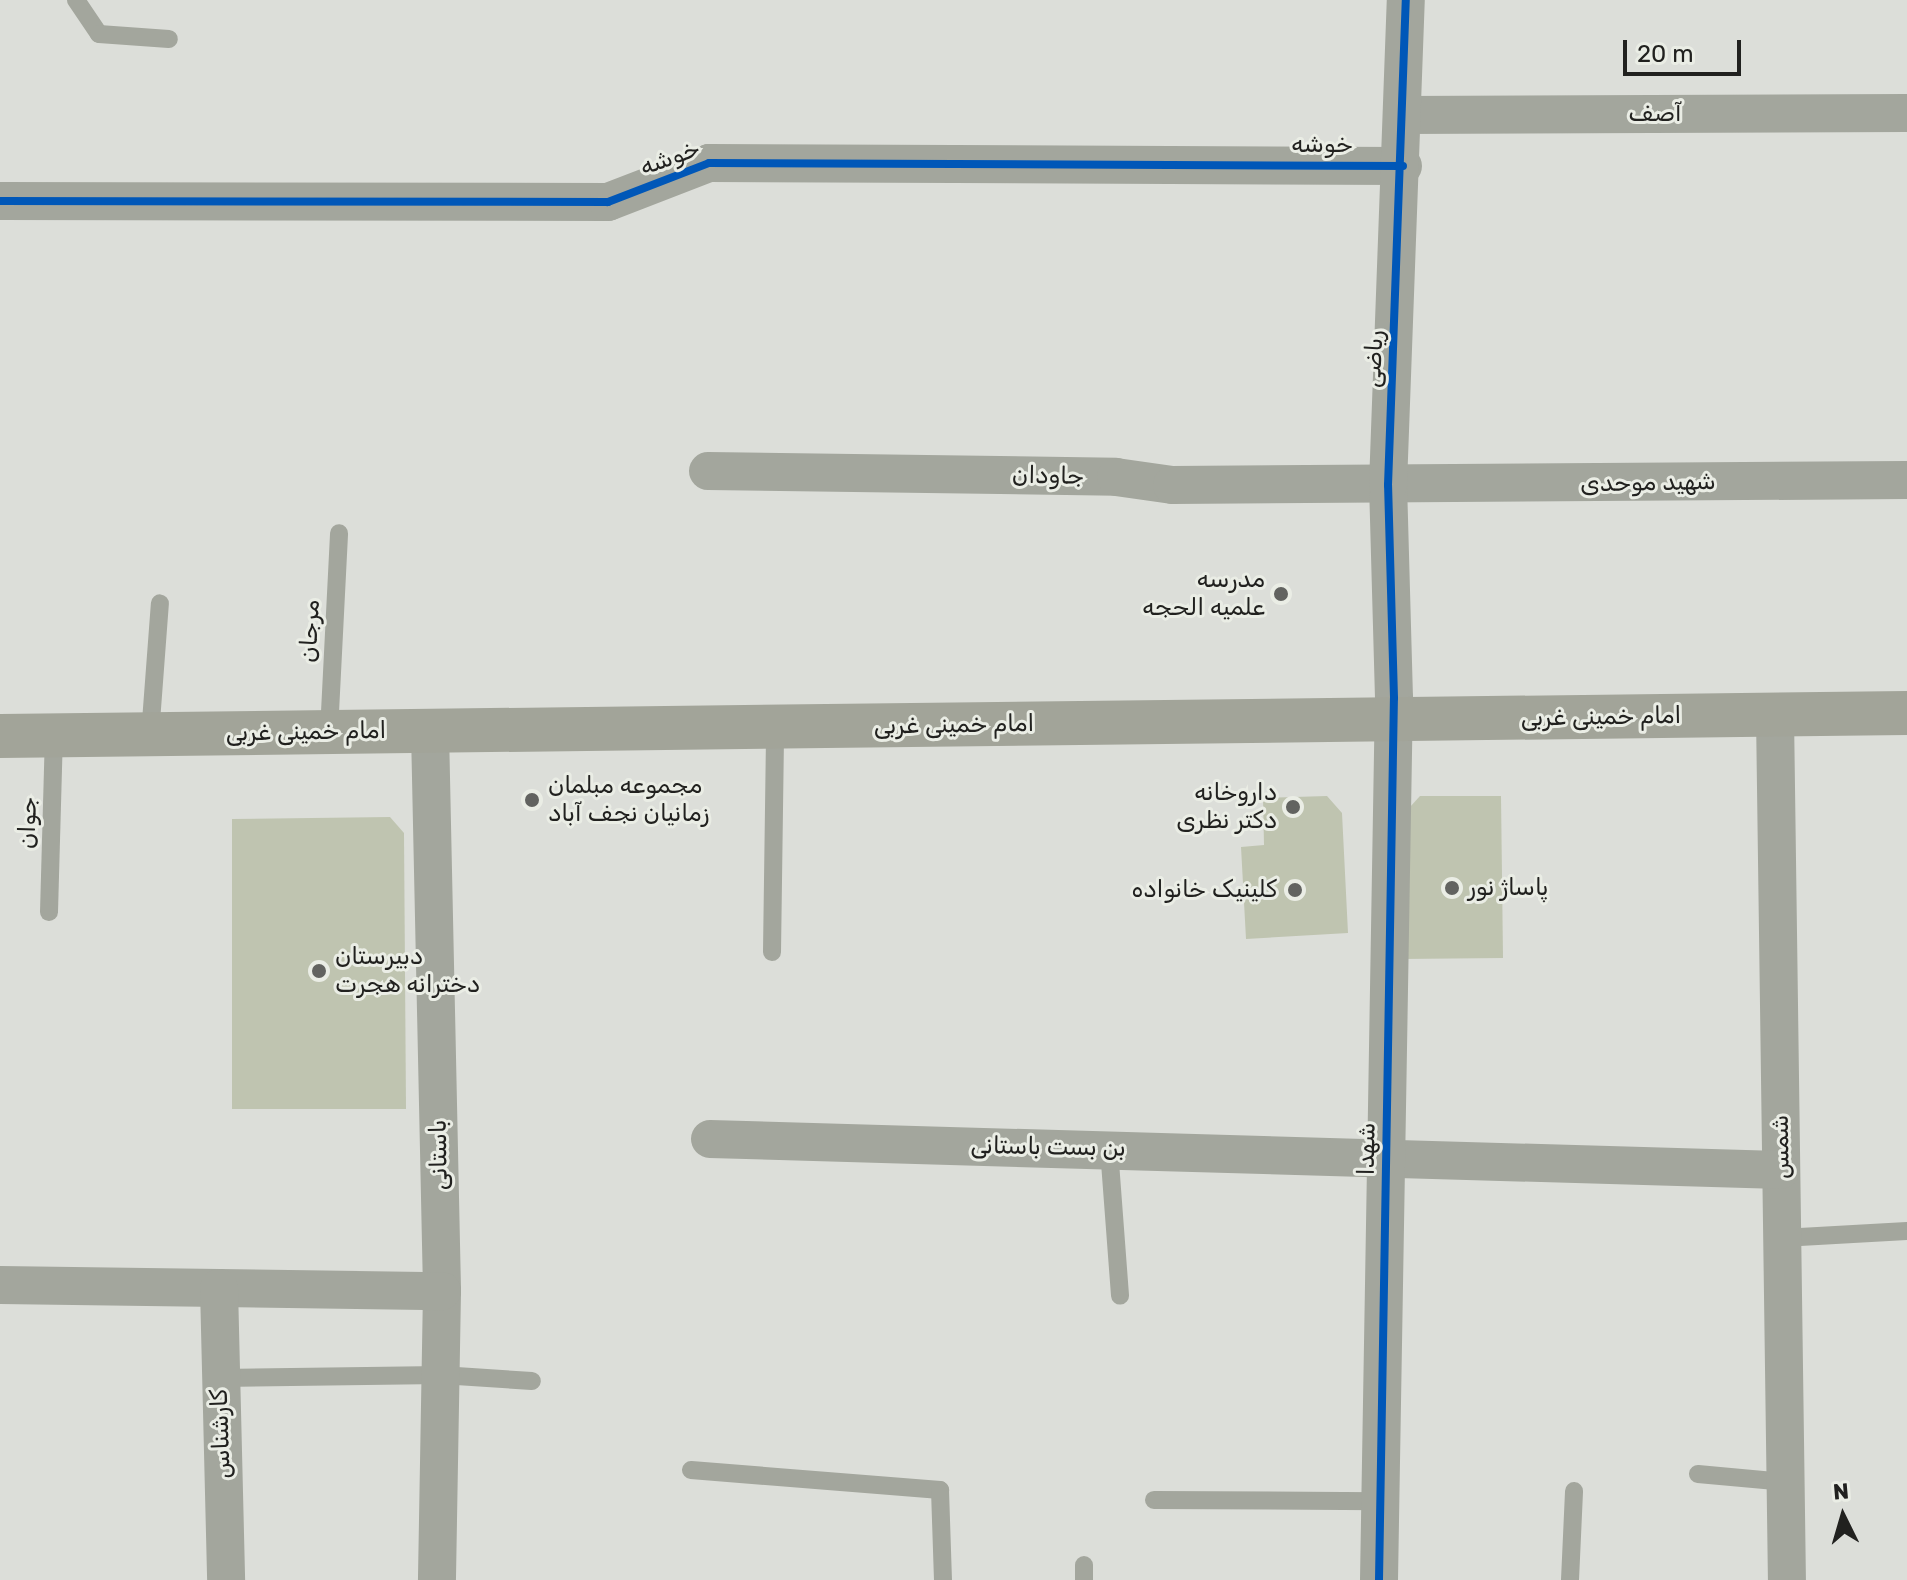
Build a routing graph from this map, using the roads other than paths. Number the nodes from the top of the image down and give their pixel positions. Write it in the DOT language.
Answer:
graph roads {
  1 [pos="78,0"];
  2 [pos="1406,0"];
  3 [pos="169,39"];
  4 [pos="1907,113"];
  5 [pos="1404,115"];
  6 [pos="1403,166"];
  7 [pos="0,201"];
  8 [pos="708,471"];
  9 [pos="1907,480"];
  10 [pos="1388,485"];
  11 [pos="339,533"];
  12 [pos="160,603"];
  13 [pos="1907,713"];
  14 [pos="1775,715"];
  15 [pos="1394,719"];
  16 [pos="775,727"];
  17 [pos="430,731"];
  18 [pos="329,732"];
  19 [pos="54,735"];
  20 [pos="150,735"];
  21 [pos="0,736"];
  22 [pos="49,912"];
  23 [pos="772,952"];
  24 [pos="710,1139"];
  25 [pos="1109,1149"];
  26 [pos="1386,1155"];
  27 [pos="1781,1170"];
  28 [pos="1907,1231"];
  29 [pos="1782,1238"];
  30 [pos="0,1285"];
  31 [pos="219,1288"];
  32 [pos="442,1291"];
  33 [pos="1120,1296"];
  34 [pos="441,1375"];
  35 [pos="220,1378"];
  36 [pos="532,1381"];
  37 [pos="691,1470"];
  38 [pos="1698,1474"];
  39 [pos="1786,1482"];
  40 [pos="1574,1491"];
  41 [pos="1154,1500"];
  42 [pos="1380,1501"];
  43 [pos="226,1580"];
  44 [pos="437,1580"];
  45 [pos="943,1580"];
  46 [pos="1379,1580"];
  47 [pos="1570,1580"];
  48 [pos="1787,1580"];
  1 -- 3 [label="lane"];
  2 -- 5 [label="street, ریاضی"];
  4 -- 5 [label="street, آصف"];
  5 -- 6 [label="street, ریاضی"];
  6 -- 7 [label="street, خوشه"];
  6 -- 10 [label="street, ریاضی"];
  8 -- 10 [label="street, جاودان"];
  9 -- 10 [label="street, شهید موحدی"];
  10 -- 15 [label="street, ریاضی"];
  11 -- 18 [label="lane, مرجان"];
  12 -- 20 [label="lane"];
  13 -- 14 [label="main road, امام خمینی غربی"];
  14 -- 15 [label="main road, امام خمینی غربی"];
  14 -- 27 [label="street, شمس"];
  15 -- 16 [label="main road, امام خمینی غربی"];
  15 -- 26 [label="street, شهدا"];
  16 -- 17 [label="main road, امام خمینی غربی"];
  16 -- 23 [label="lane"];
  17 -- 18 [label="main road, امام خمینی غربی"];
  17 -- 32 [label="street, باستانی"];
  18 -- 20 [label="main road, امام خمینی غربی"];
  19 -- 20 [label="main road, امام خمینی غربی"];
  19 -- 21 [label="main road, امام خمینی غربی"];
  19 -- 22 [label="lane, جوان"];
  24 -- 25 [label="street, بن بست باستانی"];
  25 -- 26 [label="street, بن بست باستانی"];
  25 -- 33 [label="lane"];
  26 -- 27 [label="street, شهدا"];
  26 -- 42 [label="street, شهدا"];
  27 -- 29 [label="street, شمس"];
  28 -- 29 [label="lane"];
  29 -- 39 [label="street, شمس"];
  30 -- 31 [label="street"];
  31 -- 32 [label="street"];
  31 -- 35 [label="street, کارشناس"];
  32 -- 34 [label="street, باستانی"];
  34 -- 35 [label="lane"];
  34 -- 36 [label="lane"];
  34 -- 44 [label="street, باستانی"];
  35 -- 43 [label="street, کارشناس"];
  37 -- 45 [label="lane"];
  38 -- 39 [label="lane"];
  39 -- 48 [label="street, شمس"];
  40 -- 47 [label="lane"];
  41 -- 42 [label="lane"];
  42 -- 46 [label="street, شهدا"];
}
